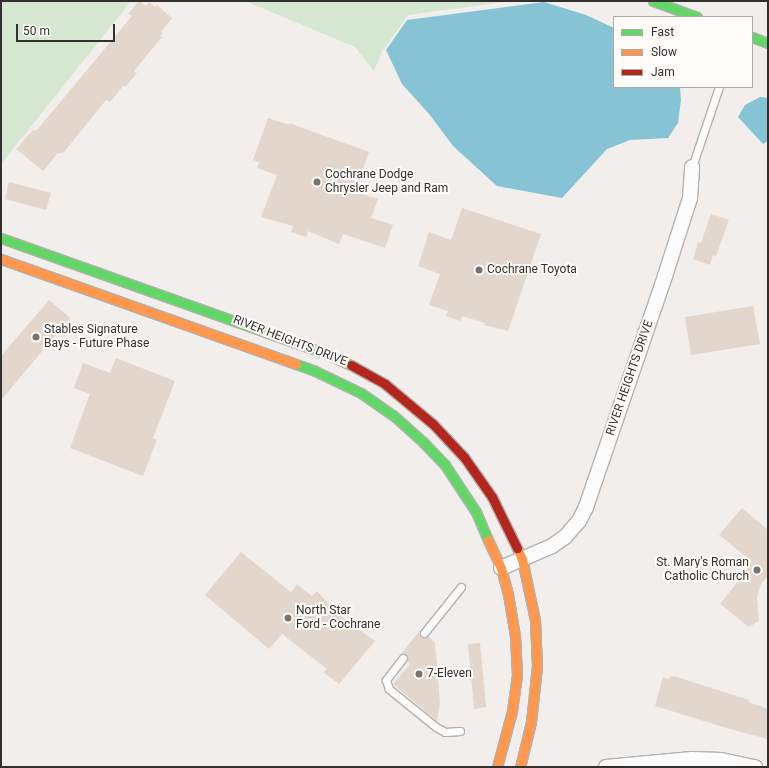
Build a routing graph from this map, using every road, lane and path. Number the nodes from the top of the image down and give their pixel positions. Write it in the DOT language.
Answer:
graph roads {
  1 [pos="653,1"];
  2 [pos="694,16"];
  3 [pos="753,37"];
  4 [pos="768,43"];
  5 [pos="719,88"];
  6 [pos="692,167"];
  7 [pos="1,238"];
  8 [pos="52,255"];
  9 [pos="1,259"];
  10 [pos="47,276"];
  11 [pos="174,310"];
  12 [pos="369,374"];
  13 [pos="361,393"];
  14 [pos="522,559"];
  15 [pos="501,568"];
  16 [pos="461,587"];
  17 [pos="424,633"];
  18 [pos="403,658"];
  19 [pos="460,731"];
  20 [pos="498,765"];
  21 [pos="516,767"];
  22 [pos="520,767"];
  23 [pos="606,767"];
  24 [pos="755,767"];
  1 -- 2 [label="street"];
  3 -- 4 [label="street"];
  5 -- 6 [label="lane"];
  6 -- 14 [label="street, RIVER HEIGHTS DRIVE"];
  7 -- 8 [label="street, RIVER HEIGHTS DRIVE"];
  8 -- 10 [label="street"];
  8 -- 11 [label="street, RIVER HEIGHTS DRIVE"];
  9 -- 10 [label="street, RIVER HEIGHTS DRIVE"];
  10 -- 11 [label="street, RIVER HEIGHTS DRIVE"];
  11 -- 12 [label="street, RIVER HEIGHTS DRIVE"];
  11 -- 13 [label="street, RIVER HEIGHTS DRIVE"];
  12 -- 13 [label="street"];
  12 -- 14 [label="street, RIVER HEIGHTS DRIVE"];
  13 -- 15 [label="street, RIVER HEIGHTS DRIVE"];
  14 -- 15 [label="street, RIVER HEIGHTS DRIVE"];
  14 -- 22 [label="street, RIVER HEIGHTS DRIVE"];
  15 -- 20 [label="street, RIVER HEIGHTS DRIVE"];
  16 -- 17 [label="lane"];
  18 -- 19 [label="lane"];
  20 -- 21 [label="street"];
  23 -- 24 [label="street"];
}
